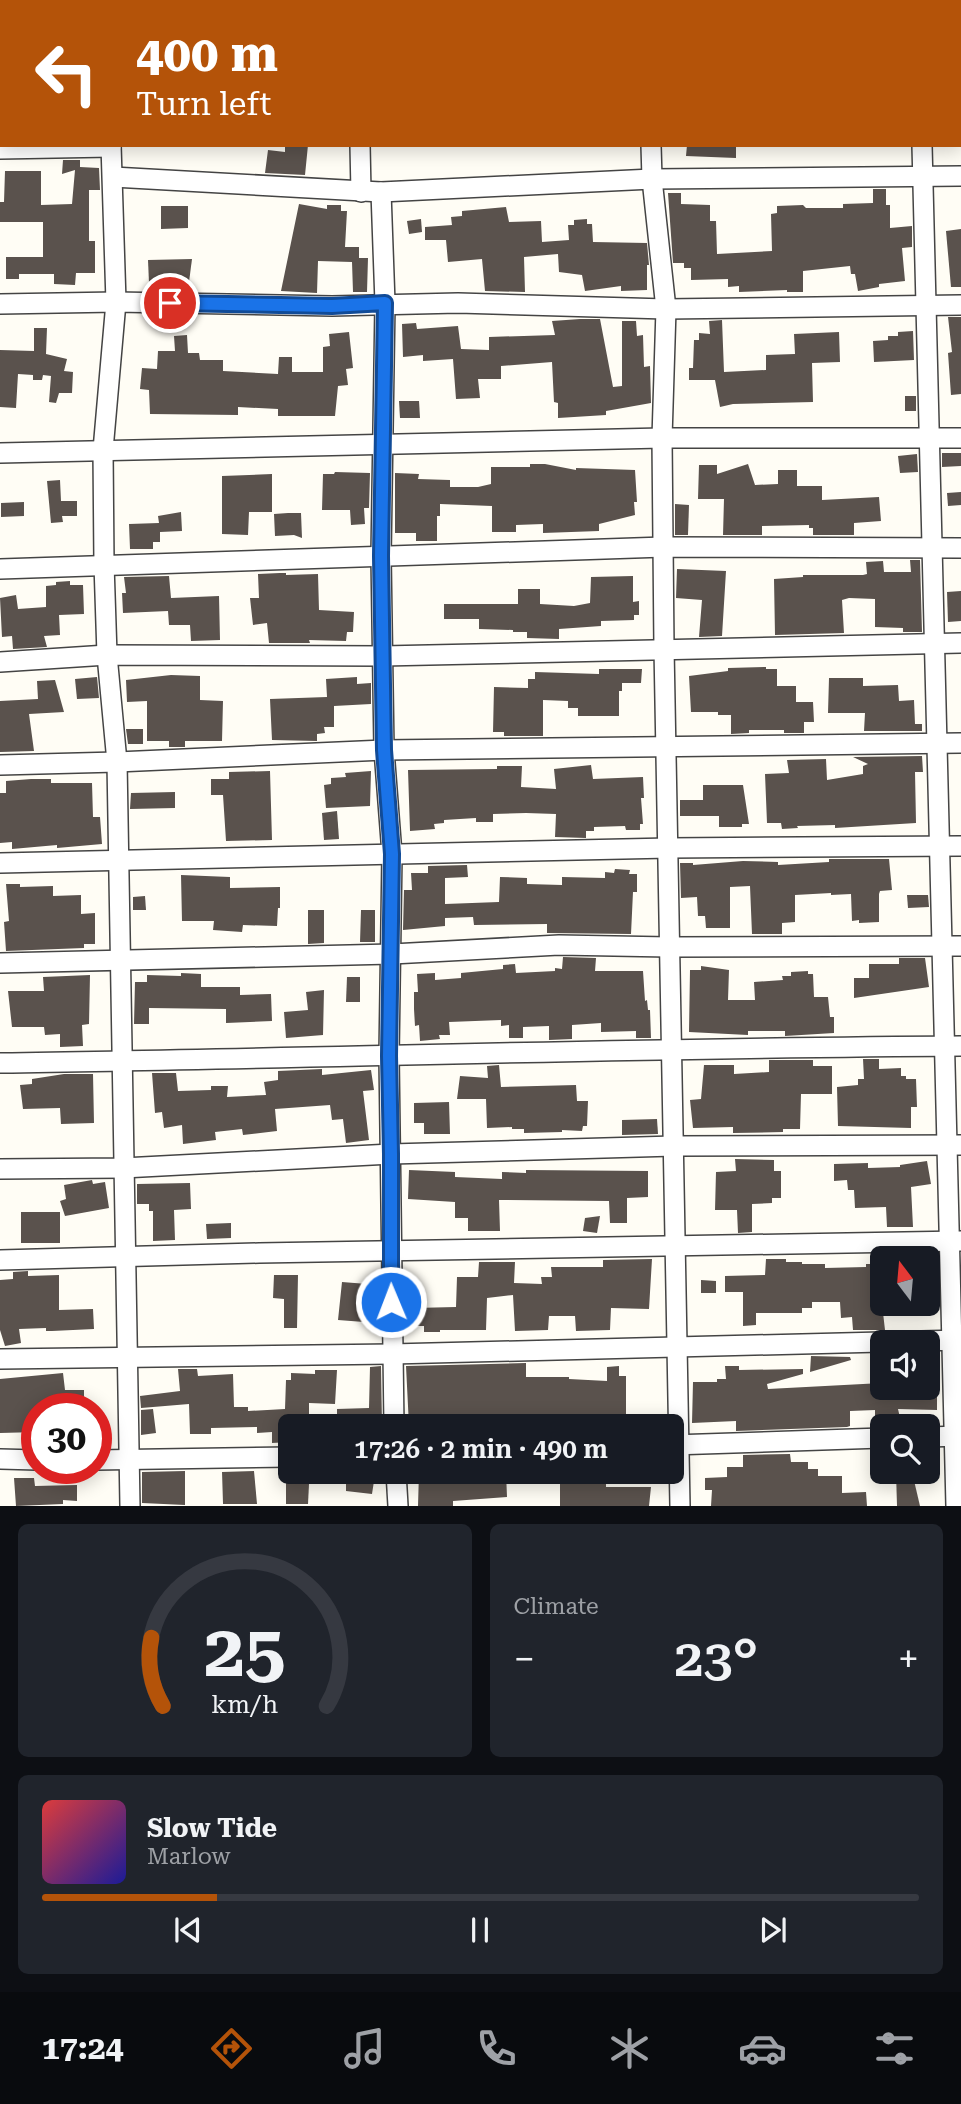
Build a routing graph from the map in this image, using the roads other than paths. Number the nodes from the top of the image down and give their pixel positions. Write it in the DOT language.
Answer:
graph roads {
  1 [pos="74,147"];
  2 [pos="111,147"];
  3 [pos="360,147"];
  4 [pos="651,147"];
  5 [pos="922,147"];
  6 [pos="0,149"];
  7 [pos="923,176"];
  8 [pos="961,176"];
  9 [pos="113,177"];
  10 [pos="652,179"];
  11 [pos="371,192"];
  12 [pos="116,302"];
  13 [pos="385,303"];
  14 [pos="0,304"];
  15 [pos="926,305"];
  16 [pos="961,305"];
  17 [pos="666,309"];
  18 [pos="662,438"];
  19 [pos="929,438"];
  20 [pos="961,438"];
  21 [pos="383,445"];
  22 [pos="103,450"];
  23 [pos="0,453"];
  24 [pos="664,547"];
  25 [pos="961,548"];
  26 [pos="932,549"];
  27 [pos="381,556"];
  28 [pos="104,564"];
  29 [pos="0,569"];
  30 [pos="961,643"];
  31 [pos="934,644"];
  32 [pos="664,648"];
  33 [pos="107,655"];
  34 [pos="383,656"];
  35 [pos="0,662"];
  36 [pos="961,743"];
  37 [pos="937,744"];
  38 [pos="667,747"];
  39 [pos="384,750"];
  40 [pos="117,762"];
  41 [pos="0,765"];
  42 [pos="961,846"];
  43 [pos="939,847"];
  44 [pos="669,848"];
  45 [pos="392,854"];
  46 [pos="118,860"];
  47 [pos="0,863"];
  48 [pos="951,946"];
  49 [pos="669,947"];
  50 [pos="392,954"];
  51 [pos="119,961"];
  52 [pos="0,963"];
  53 [pos="953,1046"];
  54 [pos="672,1048"];
  55 [pos="389,1056"];
  56 [pos="122,1061"];
  57 [pos="0,1063"];
  58 [pos="954,1145"];
  59 [pos="674,1146"];
  60 [pos="391,1154"];
  61 [pos="123,1168"];
  62 [pos="0,1169"];
  63 [pos="955,1241"];
  64 [pos="676,1246"];
  65 [pos="391,1251"];
  66 [pos="125,1256"];
  67 [pos="0,1260"];
  68 [pos="956,1340"];
  69 [pos="677,1346"];
  70 [pos="392,1354"];
  71 [pos="127,1357"];
  72 [pos="0,1359"];
  73 [pos="394,1414"];
  74 [pos="676,1414"];
  75 [pos="957,1436"];
  76 [pos="870,1438"];
  77 [pos="684,1444"];
  78 [pos="278,1457"];
  79 [pos="0,1460"];
  80 [pos="21,1460"];
  81 [pos="112,1460"];
  82 [pos="130,1460"];
  83 [pos="397,1484"];
  84 [pos="678,1484"];
  85 [pos="130,1506"];
  86 [pos="398,1506"];
  87 [pos="680,1506"];
  88 [pos="956,1506"];
  1 -- 6 [label="street"];
  2 -- 9 [label="street"];
  3 -- 11 [label="street"];
  4 -- 10 [label="street"];
  5 -- 7 [label="street"];
  7 -- 8 [label="street"];
  7 -- 10 [label="street"];
  7 -- 15 [label="street"];
  9 -- 11 [label="street"];
  9 -- 12 [label="street"];
  10 -- 11 [label="street"];
  10 -- 17 [label="street"];
  11 -- 13 [label="street"];
  12 -- 13 [label="street"];
  12 -- 14 [label="street"];
  12 -- 22 [label="street"];
  13 -- 17 [label="street"];
  13 -- 21 [label="street"];
  15 -- 16 [label="street"];
  15 -- 17 [label="street"];
  15 -- 19 [label="street"];
  17 -- 18 [label="street"];
  18 -- 19 [label="street"];
  18 -- 21 [label="street"];
  18 -- 24 [label="street"];
  19 -- 20 [label="street"];
  19 -- 26 [label="street"];
  21 -- 22 [label="street"];
  21 -- 27 [label="street"];
  22 -- 23 [label="street"];
  22 -- 28 [label="street"];
  24 -- 26 [label="street"];
  24 -- 27 [label="street"];
  24 -- 32 [label="street"];
  25 -- 26 [label="street"];
  26 -- 31 [label="street"];
  27 -- 28 [label="street"];
  27 -- 34 [label="street"];
  28 -- 29 [label="street"];
  28 -- 33 [label="street"];
  30 -- 31 [label="street"];
  31 -- 32 [label="street"];
  31 -- 37 [label="street"];
  32 -- 34 [label="street"];
  32 -- 38 [label="street"];
  33 -- 34 [label="street"];
  33 -- 35 [label="street"];
  33 -- 40 [label="street"];
  34 -- 39 [label="street"];
  36 -- 37 [label="street"];
  37 -- 38 [label="street"];
  37 -- 43 [label="street"];
  38 -- 39 [label="street"];
  38 -- 44 [label="street"];
  39 -- 40 [label="street"];
  39 -- 45 [label="street"];
  40 -- 41 [label="street"];
  40 -- 46 [label="street"];
  42 -- 43 [label="street"];
  43 -- 44 [label="street"];
  43 -- 48 [label="street"];
  44 -- 45 [label="street"];
  44 -- 49 [label="street"];
  45 -- 46 [label="street"];
  45 -- 50 [label="street"];
  46 -- 47 [label="street"];
  46 -- 51 [label="street"];
  48 -- 49 [label="street"];
  48 -- 53 [label="street"];
  49 -- 50 [label="street"];
  49 -- 54 [label="street"];
  50 -- 51 [label="street"];
  50 -- 55 [label="street"];
  51 -- 52 [label="street"];
  51 -- 56 [label="street"];
  53 -- 54 [label="street"];
  53 -- 58 [label="street"];
  54 -- 55 [label="street"];
  54 -- 59 [label="street"];
  55 -- 56 [label="street"];
  55 -- 60 [label="street"];
  56 -- 57 [label="street"];
  56 -- 61 [label="street"];
  58 -- 59 [label="street"];
  58 -- 63 [label="street"];
  59 -- 60 [label="street"];
  59 -- 64 [label="street"];
  60 -- 61 [label="street"];
  60 -- 65 [label="street"];
  61 -- 62 [label="street"];
  61 -- 66 [label="street"];
  63 -- 64 [label="street"];
  63 -- 68 [label="street"];
  64 -- 65 [label="street"];
  64 -- 69 [label="street"];
  65 -- 66 [label="street"];
  65 -- 70 [label="street"];
  66 -- 67 [label="street"];
  66 -- 71 [label="street"];
  68 -- 69 [label="street"];
  68 -- 75 [label="street"];
  69 -- 70 [label="street"];
  69 -- 74 [label="street"];
  70 -- 71 [label="street"];
  70 -- 73 [label="street"];
  71 -- 72 [label="street"];
  71 -- 82 [label="street"];
  75 -- 88 [label="street"];
  76 -- 77 [label="street"];
  78 -- 82 [label="street"];
  79 -- 80 [label="street"];
  81 -- 82 [label="street"];
  82 -- 85 [label="street"];
  83 -- 86 [label="street"];
  84 -- 87 [label="street"];
}
